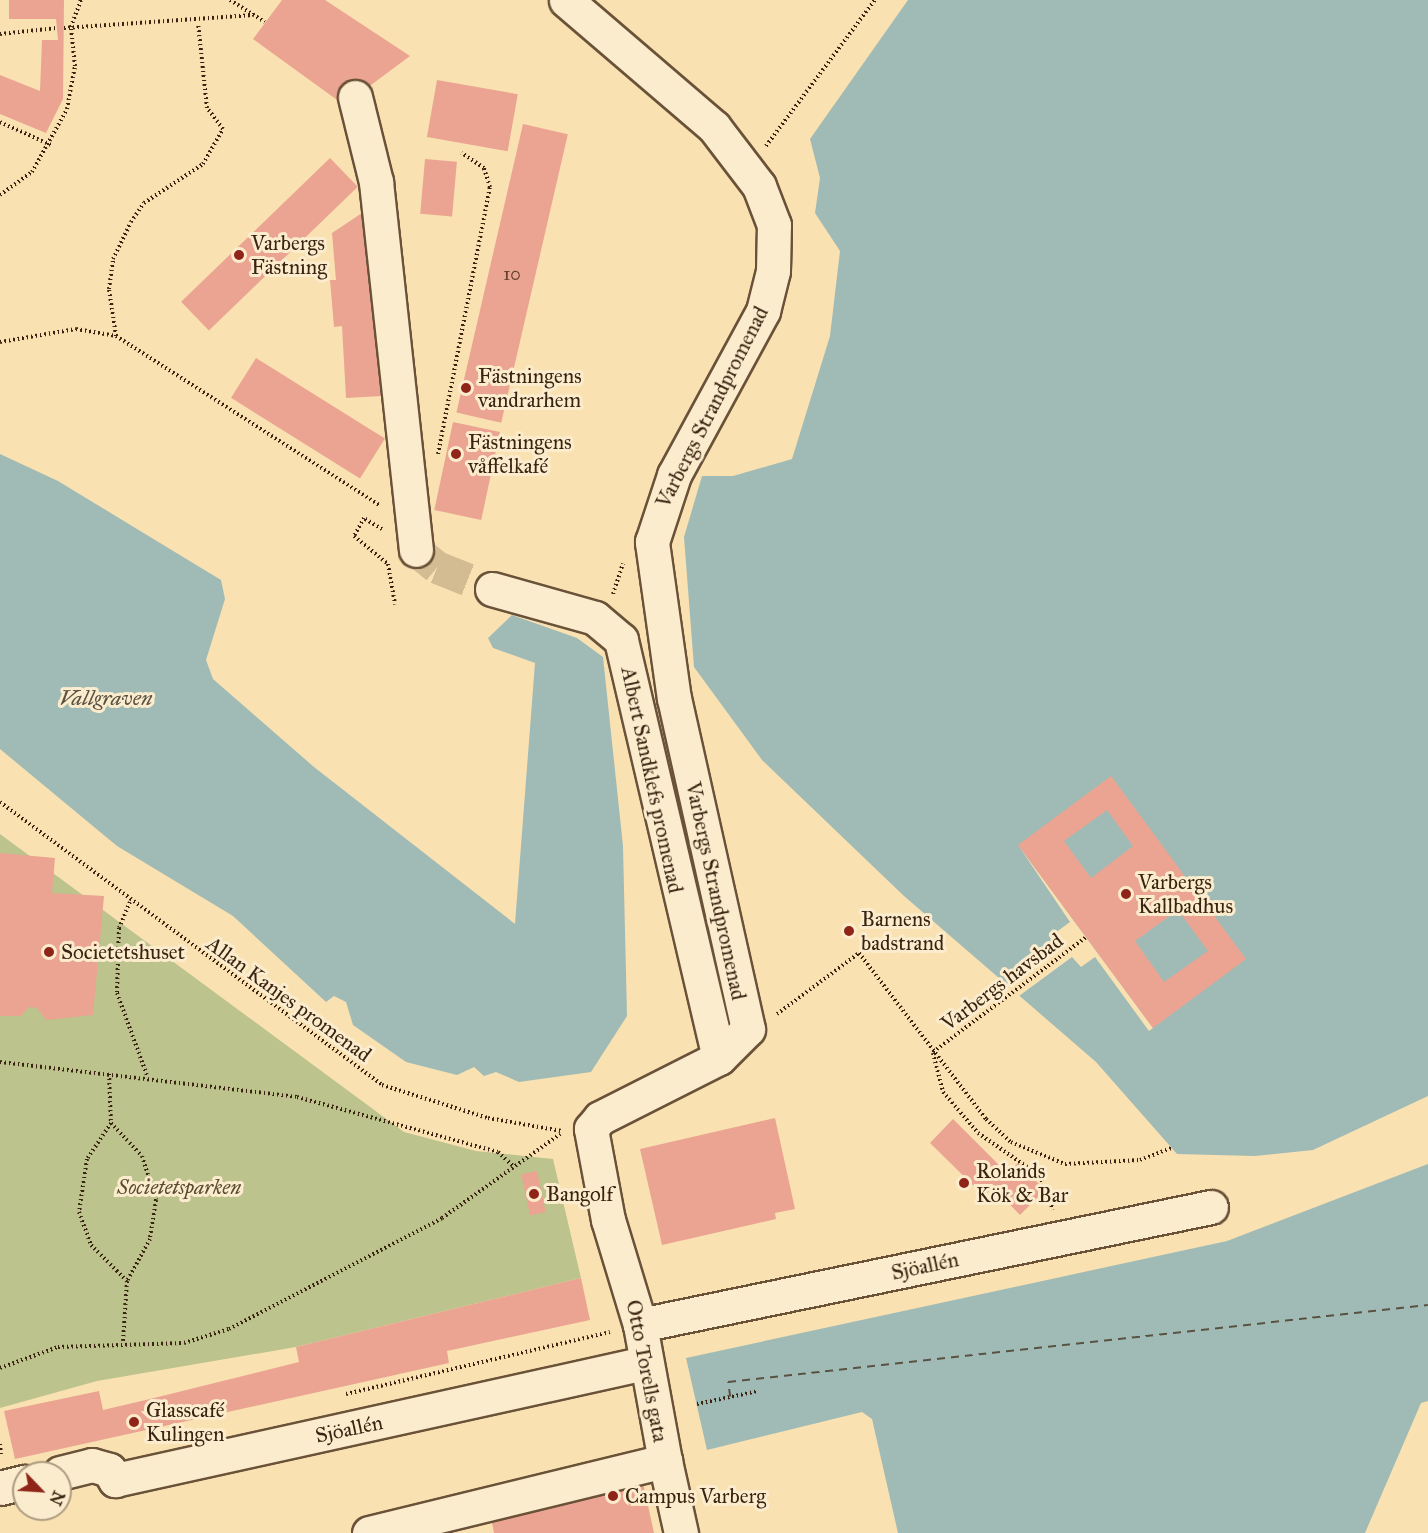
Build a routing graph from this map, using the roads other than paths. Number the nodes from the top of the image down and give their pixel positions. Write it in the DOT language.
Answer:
graph roads {
  1 [pos="566,0"];
  2 [pos="355,97"];
  3 [pos="416,550"];
  4 [pos="492,589"];
  5 [pos="719,1058"];
  6 [pos="1211,1207"];
  7 [pos="640,1325"];
  8 [pos="645,1363"];
  9 [pos="665,1461"];
  10 [pos="72,1470"];
  11 [pos="369,1533"];
  12 [pos="681,1533"];
  1 -- 5 [label="street, Varbergs Strandpromenad"];
  2 -- 3 [label="street"];
  4 -- 5 [label="street, Albert Sandklefs promenad"];
  5 -- 7 [label="street, Otto Torells gata"];
  6 -- 7 [label="street, Sjöallén"];
  7 -- 8 [label="street, Otto Torells gata"];
  8 -- 9 [label="street, Otto Torells gata"];
  8 -- 10 [label="street, Sjöallén"];
  9 -- 11 [label="street, Otto Torells gata"];
  9 -- 12 [label="street"];
}
